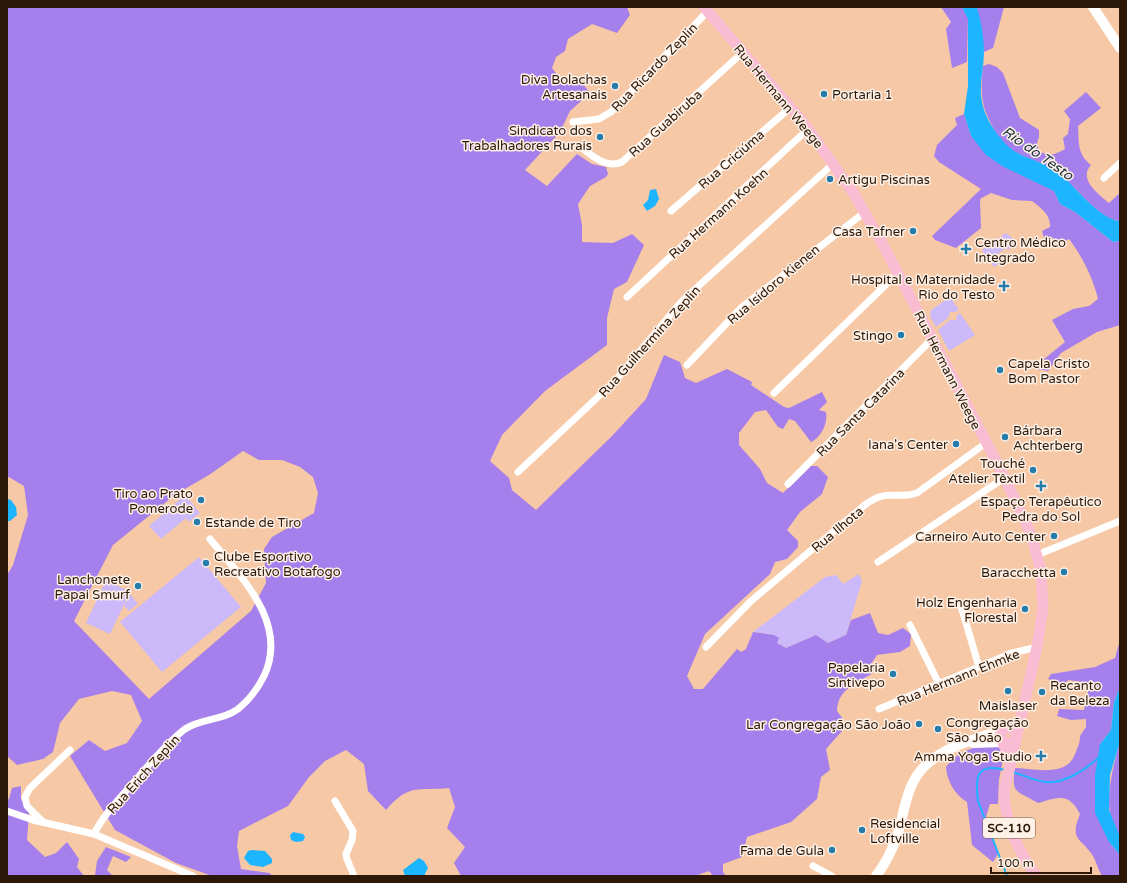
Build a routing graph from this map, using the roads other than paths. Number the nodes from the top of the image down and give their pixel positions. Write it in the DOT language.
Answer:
graph roads {
  1 [pos="1095,8"];
  2 [pos="706,9"];
  3 [pos="1120,48"];
  4 [pos="743,52"];
  5 [pos="790,107"];
  6 [pos="573,122"];
  7 [pos="808,129"];
  8 [pos="582,147"];
  9 [pos="834,163"];
  10 [pos="1120,163"];
  11 [pos="1104,178"];
  12 [pos="671,211"];
  13 [pos="865,212"];
  14 [pos="898,273"];
  15 [pos="627,297"];
  16 [pos="932,339"];
  17 [pos="688,365"];
  18 [pos="774,393"];
  19 [pos="986,443"];
  20 [pos="518,472"];
  21 [pos="1004,478"];
  22 [pos="788,484"];
  23 [pos="1120,521"];
  24 [pos="210,539"];
  25 [pos="1037,555"];
  26 [pos="878,562"];
  27 [pos="961,606"];
  28 [pos="910,625"];
  29 [pos="706,647"];
  30 [pos="1037,647"];
  31 [pos="979,667"];
  32 [pos="939,684"];
  33 [pos="879,709"];
  34 [pos="1021,715"];
  35 [pos="1006,728"];
  36 [pos="1016,738"];
  37 [pos="1003,742"];
  38 [pos="961,745"];
  39 [pos="70,750"];
  40 [pos="1009,767"];
  41 [pos="335,801"];
  42 [pos="7,811"];
  43 [pos="43,822"];
  44 [pos="94,834"];
  45 [pos="813,866"];
  46 [pos="193,876"];
  47 [pos="354,876"];
  48 [pos="832,876"];
  49 [pos="876,876"];
  50 [pos="1036,876"];
  1 -- 3 [label="street"];
  2 -- 4 [label="main road, Rua Hermann Weege / SC-110"];
  2 -- 6 [label="street, Rua Ricardo Zeplin"];
  4 -- 5 [label="main road, Rua Hermann Weege / SC-110"];
  4 -- 8 [label="street, Rua Guabiruba"];
  5 -- 7 [label="main road, Rua Hermann Weege / SC-110"];
  5 -- 12 [label="street, Rua Criciúma"];
  7 -- 9 [label="main road, Rua Hermann Weege / SC-110"];
  7 -- 15 [label="street, Rua Hermann Koehn"];
  9 -- 13 [label="main road, Rua Hermann Weege / SC-110"];
  9 -- 20 [label="street, Rua Guilhermina Zeplin"];
  10 -- 11 [label="street"];
  13 -- 14 [label="main road, Rua Hermann Weege / SC-110"];
  13 -- 17 [label="street, Rua Isidoro Kienen"];
  14 -- 16 [label="main road, Rua Hermann Weege / SC-110"];
  14 -- 18 [label="street"];
  16 -- 19 [label="main road, Rua Hermann Weege / SC-110"];
  16 -- 22 [label="street, Rua Santa Catarina"];
  19 -- 21 [label="main road, Rua Hermann Weege / SC-110"];
  19 -- 29 [label="street, Rua Ilhota"];
  21 -- 25 [label="main road, Rua Hermann Weege / SC-110"];
  21 -- 26 [label="street"];
  23 -- 25 [label="street"];
  24 -- 44 [label="street, Rua Erich Zeplin"];
  25 -- 30 [label="main road, Rua Hermann Weege / SC-110"];
  27 -- 31 [label="street"];
  28 -- 32 [label="street"];
  30 -- 31 [label="street, Rua Hermann Ehmke"];
  30 -- 34 [label="main road, Rua Hermann Weege / SC-110"];
  31 -- 32 [label="street, Rua Hermann Ehmke"];
  32 -- 33 [label="street, Rua Hermann Ehmke"];
  34 -- 35 [label="main road"];
  34 -- 36 [label="main road, Rua Hermann Weege / SC-110"];
  35 -- 36 [label="main road"];
  35 -- 37 [label="main road"];
  35 -- 38 [label="street"];
  36 -- 37 [label="main road"];
  36 -- 40 [label="main road, Rua Hermann Weege / SC-110"];
  37 -- 38 [label="street"];
  37 -- 40 [label="main road, SC-110"];
  38 -- 49 [label="street"];
  39 -- 43 [label="street"];
  40 -- 50 [label="main road, SC-110"];
  41 -- 47 [label="street"];
  42 -- 43 [label="street"];
  43 -- 44 [label="street"];
  44 -- 46 [label="street"];
  45 -- 48 [label="street"];
}
